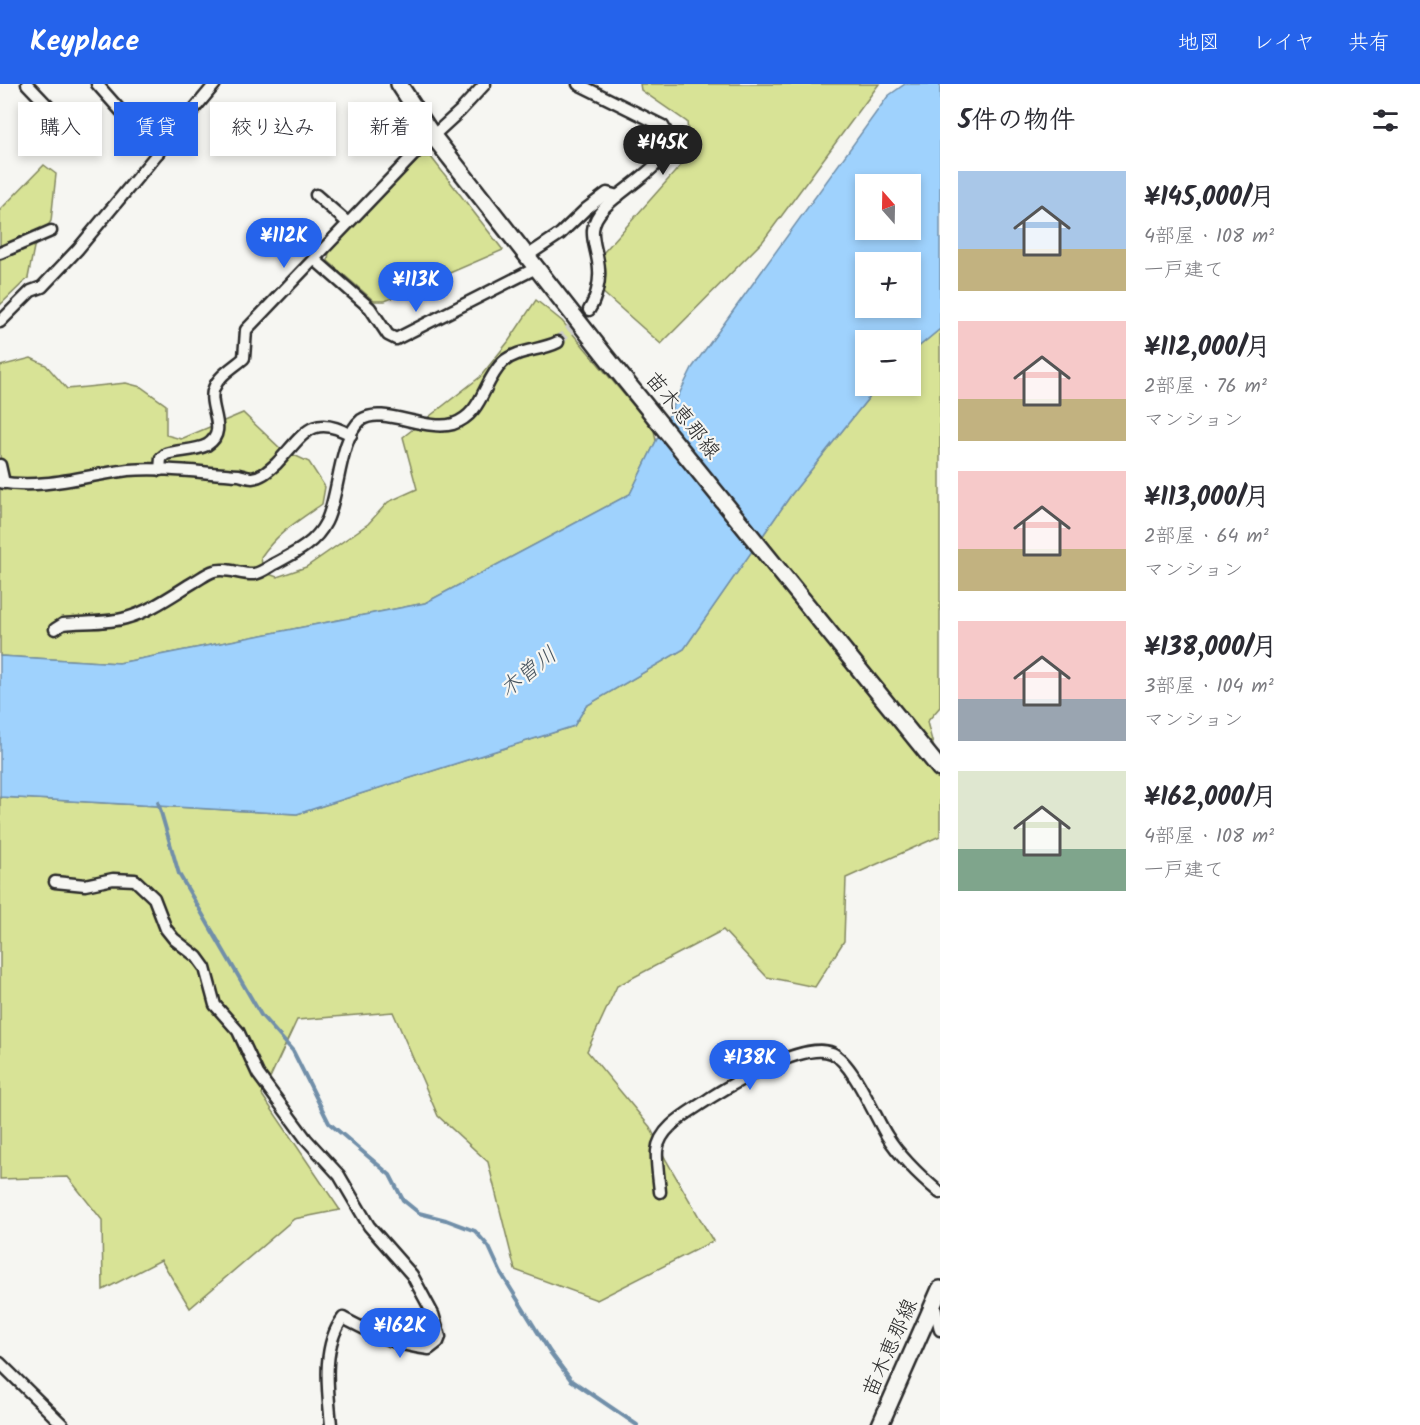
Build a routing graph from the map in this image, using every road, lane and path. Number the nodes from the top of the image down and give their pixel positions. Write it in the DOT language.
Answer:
graph roads {
  1 [pos="27,84"];
  2 [pos="97,84"];
  3 [pos="215,84"];
  4 [pos="399,84"];
  5 [pos="485,84"];
  6 [pos="578,84"];
  7 [pos="44,102"];
  8 [pos="114,103"];
  9 [pos="198,105"];
  10 [pos="433,136"];
  11 [pos="156,156"];
  12 [pos="316,195"];
  13 [pos="618,196"];
  14 [pos="348,223"];
  15 [pos="51,231"];
  16 [pos="0,253"];
  17 [pos="314,259"];
  18 [pos="531,262"];
  19 [pos="590,310"];
  20 [pos="0,322"];
  21 [pos="558,342"];
  22 [pos="351,435"];
  23 [pos="0,465"];
  24 [pos="160,470"];
  25 [pos="2,483"];
  26 [pos="55,629"];
  27 [pos="940,769"];
  28 [pos="55,882"];
  29 [pos="660,1192"];
  30 [pos="940,1193"];
  31 [pos="937,1295"];
  32 [pos="940,1330"];
  33 [pos="0,1363"];
  34 [pos="63,1425"];
  35 [pos="331,1425"];
  36 [pos="880,1425"];
  1 -- 7 [label="street"];
  2 -- 8 [label="street"];
  3 -- 9 [label="street"];
  4 -- 10 [label="main road, 苗木恵那線"];
  5 -- 10 [label="street"];
  6 -- 13 [label="street"];
  10 -- 14 [label="street"];
  10 -- 18 [label="main road, 苗木恵那線"];
  11 -- 20 [label="street"];
  12 -- 14 [label="street"];
  13 -- 18 [label="street"];
  13 -- 19 [label="street"];
  14 -- 17 [label="street"];
  15 -- 16 [label="street"];
  17 -- 18 [label="street"];
  17 -- 24 [label="street"];
  18 -- 27 [label="main road, 苗木恵那線"];
  21 -- 22 [label="street"];
  22 -- 24 [label="street"];
  22 -- 26 [label="street"];
  23 -- 25 [label="street"];
  24 -- 25 [label="street"];
  28 -- 35 [label="street"];
  29 -- 30 [label="street"];
  31 -- 32 [label="street"];
  31 -- 36 [label="main road, 苗木恵那線"];
  33 -- 34 [label="street"];
}
